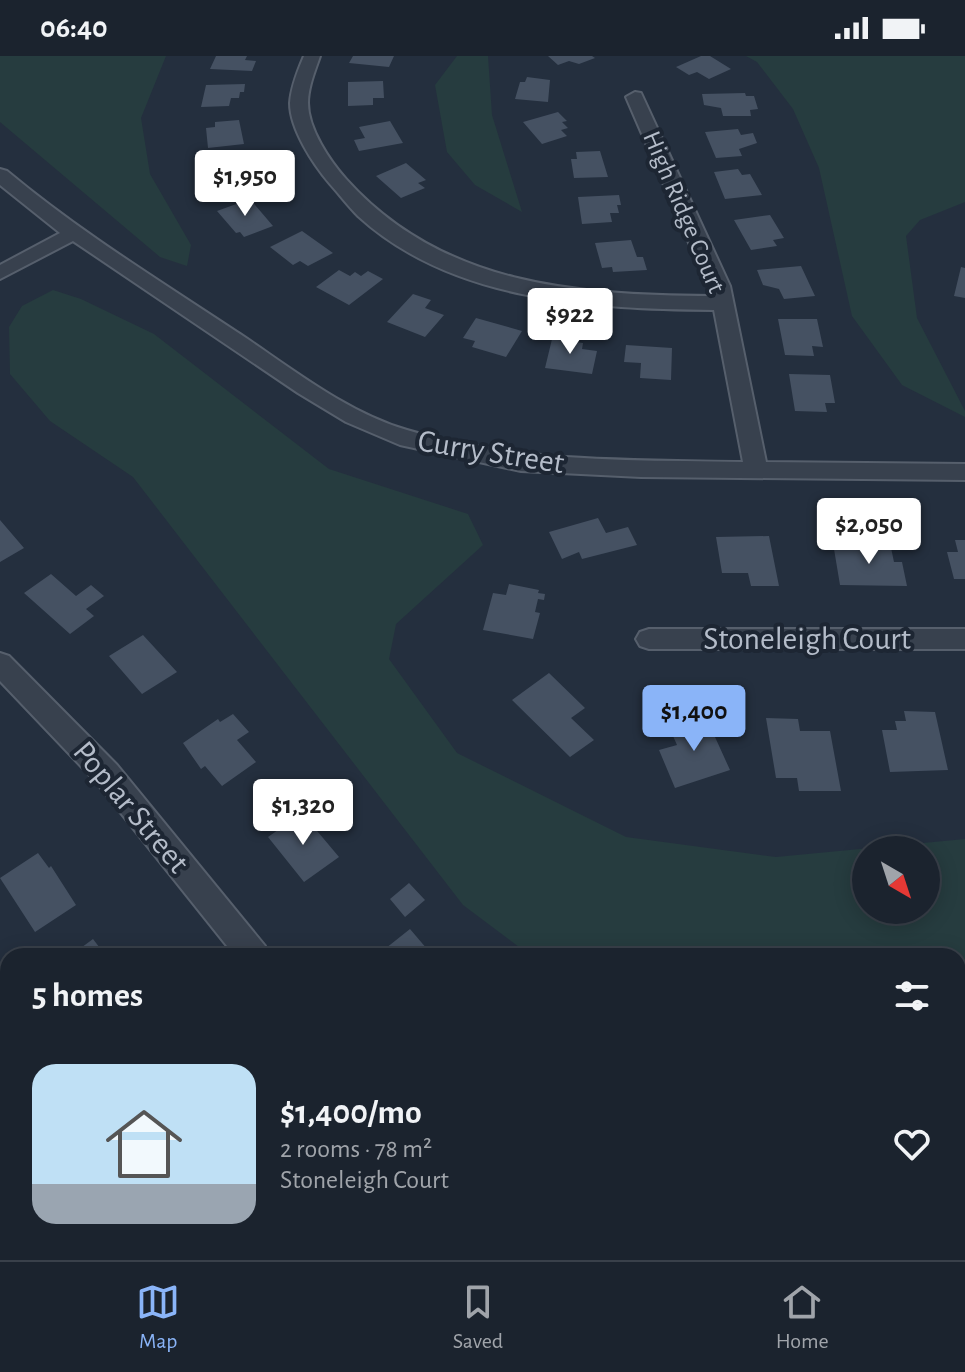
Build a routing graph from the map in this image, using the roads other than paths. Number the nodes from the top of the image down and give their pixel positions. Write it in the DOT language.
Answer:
graph roads {
  1 [pos="312,56"];
  2 [pos="635,97"];
  3 [pos="0,175"];
  4 [pos="74,233"];
  5 [pos="0,273"];
  6 [pos="722,303"];
  7 [pos="756,470"];
  8 [pos="965,472"];
  9 [pos="649,639"];
  10 [pos="965,639"];
  11 [pos="0,664"];
  12 [pos="248,948"];
  1 -- 6 [label="street"];
  2 -- 6 [label="street, High Ridge Court"];
  3 -- 4 [label="street, Curry Street"];
  4 -- 5 [label="street"];
  4 -- 7 [label="street, Curry Street"];
  6 -- 7 [label="street, High Ridge Court"];
  7 -- 8 [label="street, Curry Street"];
  9 -- 10 [label="street, Stoneleigh Court"];
  11 -- 12 [label="street, Poplar Street"];
}
